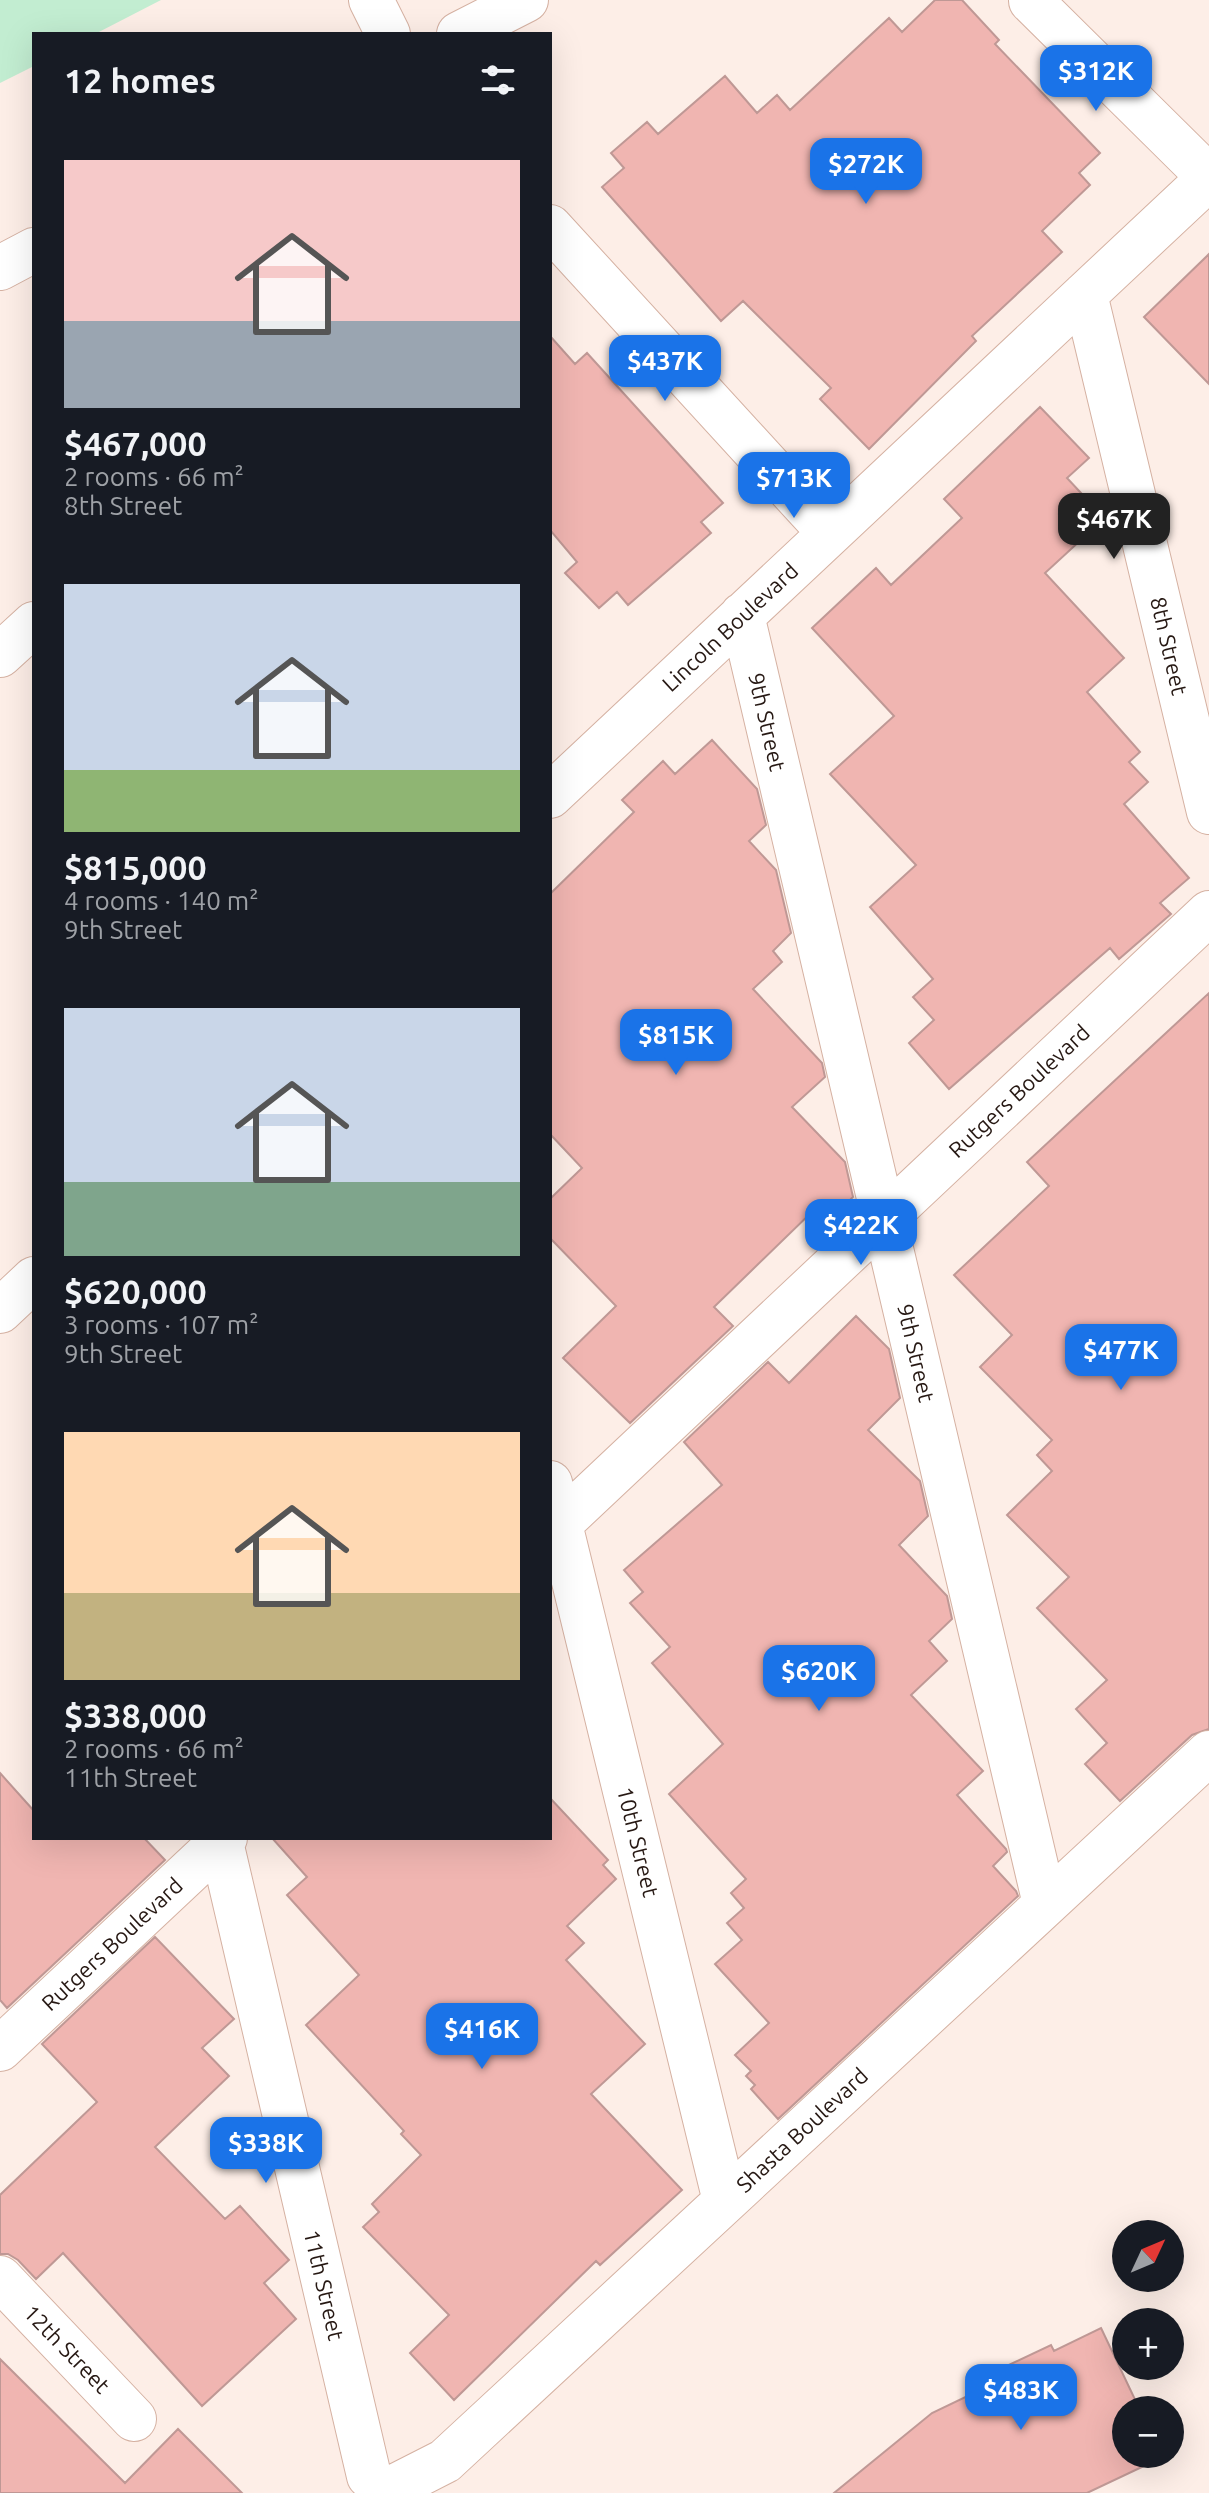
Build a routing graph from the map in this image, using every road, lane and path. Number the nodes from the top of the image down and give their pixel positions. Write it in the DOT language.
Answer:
graph roads {
  1 [pos="371,0"];
  2 [pos="526,0"];
  3 [pos="1031,1"];
  4 [pos="387,32"];
  5 [pos="463,32"];
  6 [pos="1209,177"];
  7 [pos="552,229"];
  8 [pos="32,251"];
  9 [pos="0,268"];
  10 [pos="1085,294"];
  11 [pos="830,533"];
  12 [pos="742,615"];
  13 [pos="32,626"];
  14 [pos="0,655"];
  15 [pos="552,794"];
  16 [pos="1209,812"];
  17 [pos="1209,913"];
  18 [pos="884,1218"];
  19 [pos="32,1281"];
  20 [pos="0,1311"];
  21 [pos="553,1513"];
  22 [pos="1209,1753"];
  23 [pos="221,1840"];
  24 [pos="222,1840"];
  25 [pos="1045,1904"];
  26 [pos="0,2049"];
  27 [pos="725,2201"];
  28 [pos="0,2278"];
  29 [pos="134,2419"];
  30 [pos="383,2492"];
  1 -- 4 [label="street"];
  2 -- 5 [label="street"];
  3 -- 6 [label="street"];
  6 -- 10 [label="street, Lincoln Boulevard"];
  7 -- 11 [label="street"];
  8 -- 9 [label="street"];
  10 -- 11 [label="street, Lincoln Boulevard"];
  10 -- 16 [label="street, 8th Street"];
  11 -- 12 [label="street, Lincoln Boulevard"];
  12 -- 15 [label="street, Lincoln Boulevard"];
  12 -- 18 [label="street, 9th Street"];
  13 -- 14 [label="street"];
  17 -- 18 [label="street, Rutgers Boulevard"];
  18 -- 21 [label="street, Rutgers Boulevard"];
  18 -- 25 [label="street, 9th Street"];
  19 -- 20 [label="street"];
  21 -- 27 [label="street, 10th Street"];
  22 -- 25 [label="street, Shasta Boulevard"];
  23 -- 26 [label="street, Rutgers Boulevard"];
  24 -- 30 [label="street, 11th Street"];
  25 -- 27 [label="street, Shasta Boulevard"];
  27 -- 30 [label="street, Shasta Boulevard"];
  28 -- 29 [label="street, 12th Street"];
}
